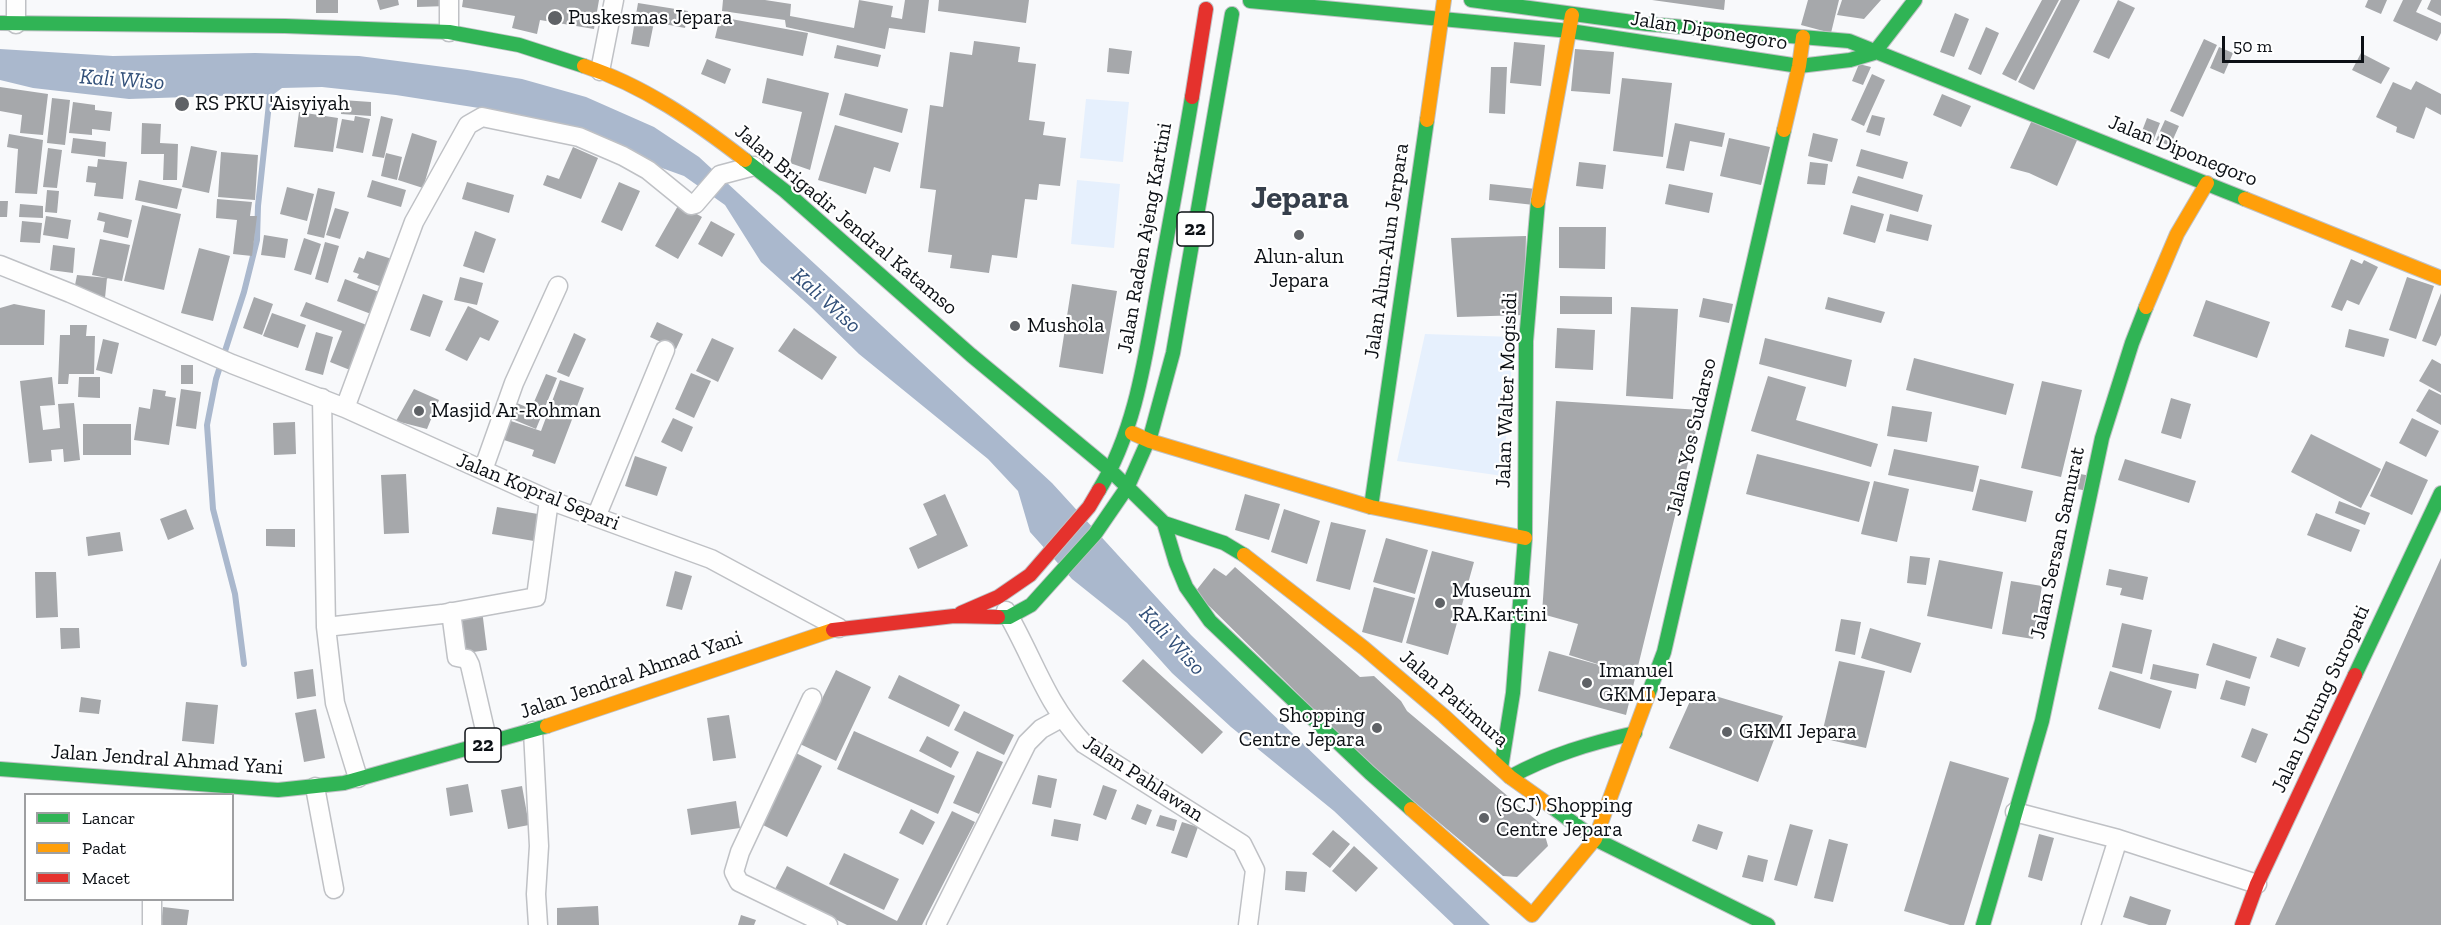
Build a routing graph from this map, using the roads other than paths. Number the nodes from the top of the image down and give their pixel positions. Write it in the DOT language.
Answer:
graph roads {
  1 [pos="16,0"];
  2 [pos="449,0"];
  3 [pos="614,0"];
  4 [pos="1251,0"];
  5 [pos="1444,0"];
  6 [pos="1471,0"];
  7 [pos="1915,0"];
  8 [pos="1202,5"];
  9 [pos="1232,14"];
  10 [pos="1572,15"];
  11 [pos="1442,18"];
  12 [pos="8,24"];
  13 [pos="1570,31"];
  14 [pos="449,32"];
  15 [pos="1803,37"];
  16 [pos="1874,53"];
  17 [pos="1798,66"];
  18 [pos="600,71"];
  19 [pos="754,166"];
  20 [pos="2207,183"];
  21 [pos="0,266"];
  22 [pos="2441,278"];
  23 [pos="558,286"];
  24 [pos="665,350"];
  25 [pos="322,398"];
  26 [pos="345,408"];
  27 [pos="1128,430"];
  28 [pos="1150,441"];
  29 [pos="483,470"];
  30 [pos="1111,471"];
  31 [pos="1127,488"];
  32 [pos="2441,493"];
  33 [pos="549,500"];
  34 [pos="1371,507"];
  35 [pos="596,517"];
  36 [pos="1164,524"];
  37 [pos="1525,538"];
  38 [pos="998,597"];
  39 [pos="451,612"];
  40 [pos="954,616"];
  41 [pos="1009,617"];
  42 [pos="326,627"];
  43 [pos="839,628"];
  44 [pos="812,698"];
  45 [pos="1061,718"];
  46 [pos="533,731"];
  47 [pos="1635,733"];
  48 [pos="488,743"];
  49 [pos="0,769"];
  50 [pos="1505,773"];
  51 [pos="358,778"];
  52 [pos="315,787"];
  53 [pos="157,788"];
  54 [pos="2015,812"];
  55 [pos="1595,839"];
  56 [pos="2118,839"];
  57 [pos="2257,884"];
  58 [pos="334,889"];
  59 [pos="152,901"];
  60 [pos="152,925"];
  61 [pos="538,925"];
  62 [pos="828,925"];
  63 [pos="936,925"];
  64 [pos="1248,925"];
  65 [pos="1768,925"];
  66 [pos="1983,925"];
  67 [pos="2091,925"];
  68 [pos="2242,925"];
  1 -- 12 [label="street"];
  2 -- 14 [label="street"];
  3 -- 18 [label="street"];
  4 -- 9 [label="main road"];
  4 -- 11 [label="main road, Jalan Diponegoro"];
  5 -- 11 [label="main road, Jalan Alun-Alun Jerpara"];
  6 -- 10 [label="main road, Jalan Diponegoro"];
  7 -- 16 [label="main road"];
  8 -- 9 [label="main road, 22"];
  8 -- 27 [label="main road, Jalan Raden Ajeng Kartini / 22"];
  9 -- 28 [label="main road, 22"];
  10 -- 13 [label="main road, Jalan Walter Mogisidi"];
  10 -- 15 [label="main road, Jalan Diponegoro"];
  11 -- 13 [label="main road, Jalan Diponegoro"];
  11 -- 34 [label="main road, Jalan Alun-Alun Jerpara"];
  12 -- 14 [label="main road, Jalan Brigadir Jendral Katamso"];
  13 -- 17 [label="main road, Jalan Diponegoro"];
  13 -- 37 [label="main road, Jalan Walter Mogisidi"];
  14 -- 18 [label="main road, Jalan Brigadir Jendral Katamso"];
  15 -- 16 [label="main road, Jalan Diponegoro"];
  15 -- 17 [label="main road, Jalan Yos Sudarso"];
  16 -- 17 [label="main road, Jalan Diponegoro"];
  16 -- 20 [label="main road, Jalan Diponegoro"];
  17 -- 47 [label="main road, Jalan Yos Sudarso"];
  18 -- 19 [label="main road, Jalan Brigadir Jendral Katamso"];
  19 -- 26 [label="street"];
  19 -- 30 [label="main road, Jalan Brigadir Jendral Katamso"];
  20 -- 22 [label="main road, Jalan Diponegoro"];
  20 -- 54 [label="main road, Jalan Sersan Samurat"];
  21 -- 25 [label="street, Jalan Kopral Separi"];
  23 -- 29 [label="street"];
  24 -- 35 [label="street"];
  25 -- 26 [label="street, Jalan Kopral Separi"];
  25 -- 42 [label="street"];
  26 -- 29 [label="street, Jalan Kopral Separi"];
  27 -- 28 [label="main road"];
  27 -- 30 [label="main road, Jalan Raden Ajeng Kartini / 22"];
  28 -- 31 [label="main road, 22"];
  28 -- 34 [label="main road"];
  29 -- 33 [label="street, Jalan Kopral Separi"];
  30 -- 31 [label="main road, Jalan Brigadir Jendral Katamso"];
  30 -- 38 [label="main road, Jalan Jendral Ahmad Yani / 22"];
  31 -- 36 [label="main road"];
  31 -- 41 [label="main road, 22"];
  32 -- 57 [label="main road, Jalan Untung Suropati"];
  33 -- 35 [label="street, Jalan Kopral Separi"];
  33 -- 39 [label="street"];
  34 -- 37 [label="main road"];
  35 -- 43 [label="street, Jalan Kopral Separi"];
  36 -- 50 [label="main road, Jalan Patimura"];
  36 -- 55 [label="main road, Jalan Yos Sudarso"];
  37 -- 50 [label="main road, Jalan Walter Mogisidi"];
  38 -- 40 [label="main road, Jalan Jendral Ahmad Yani / 22"];
  38 -- 41 [label="street, Jalan Pahlawan"];
  39 -- 42 [label="street"];
  39 -- 48 [label="street"];
  40 -- 41 [label="main road, Jalan Jendral Ahmad Yani / 22"];
  40 -- 43 [label="main road, Jalan Jendral Ahmad Yani / 22"];
  41 -- 45 [label="street, Jalan Pahlawan"];
  42 -- 51 [label="street"];
  43 -- 46 [label="main road, Jalan Jendral Ahmad Yani / 22"];
  44 -- 62 [label="street"];
  45 -- 63 [label="street"];
  45 -- 64 [label="street, Jalan Pahlawan"];
  46 -- 48 [label="main road, Jalan Jendral Ahmad Yani / 22"];
  46 -- 61 [label="street"];
  47 -- 50 [label="main road"];
  47 -- 55 [label="main road, Jalan Yos Sudarso"];
  48 -- 51 [label="main road, Jalan Jendral Ahmad Yani / 22"];
  49 -- 53 [label="main road, Jalan Jendral Ahmad Yani / 22"];
  50 -- 55 [label="main road, Jalan Patimura"];
  51 -- 52 [label="main road, Jalan Jendral Ahmad Yani / 22"];
  52 -- 53 [label="main road, Jalan Jendral Ahmad Yani / 22"];
  52 -- 58 [label="street"];
  54 -- 56 [label="street"];
  54 -- 66 [label="main road, Jalan Sersan Samurat"];
  55 -- 65 [label="main road, Jalan Patimura"];
  56 -- 57 [label="street"];
  56 -- 67 [label="street"];
  57 -- 68 [label="main road, Jalan Untung Suropati"];
  59 -- 60 [label="street"];
}
